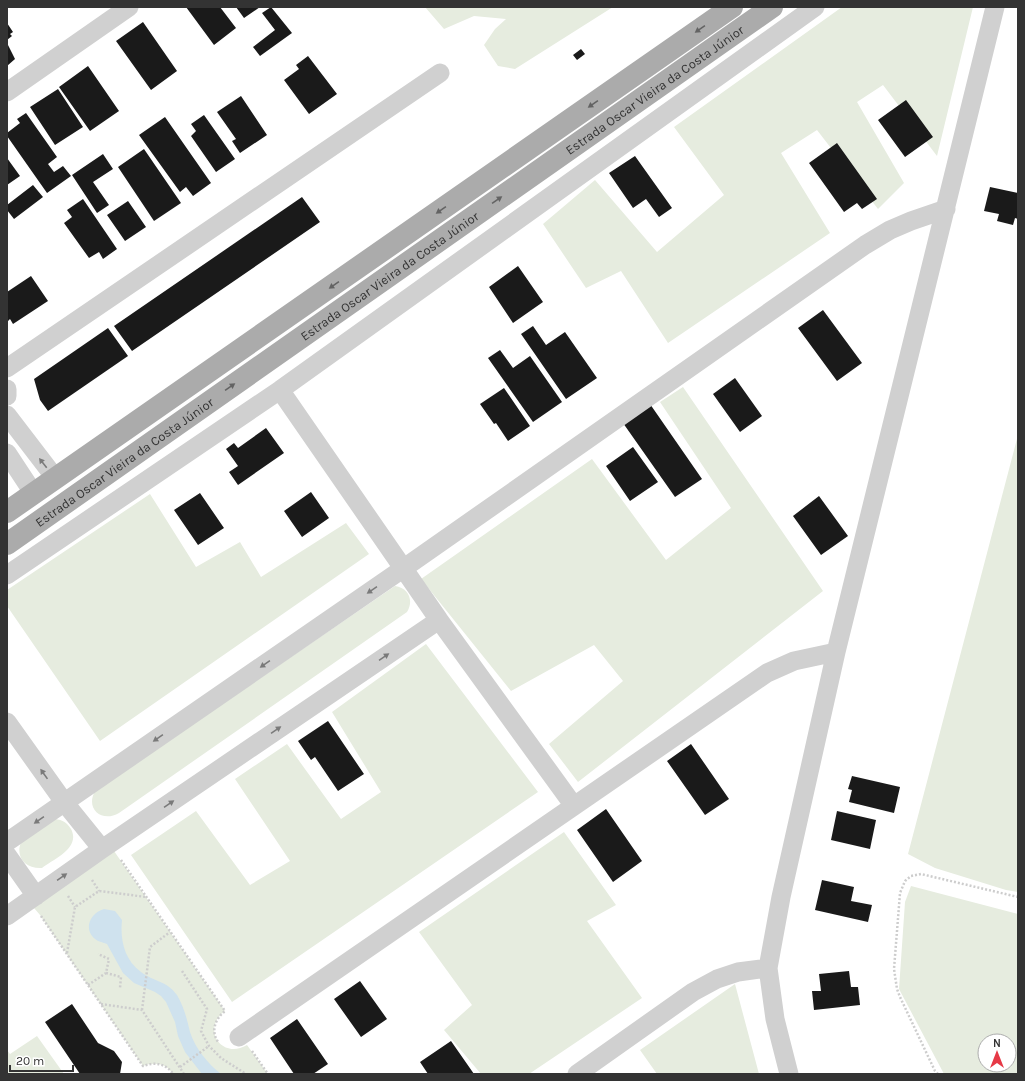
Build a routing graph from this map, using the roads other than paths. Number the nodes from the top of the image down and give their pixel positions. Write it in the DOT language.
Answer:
graph roads {
  1 [pos="129,7"];
  2 [pos="732,7"];
  3 [pos="772,7"];
  4 [pos="816,7"];
  5 [pos="995,7"];
  6 [pos="440,73"];
  7 [pos="7,92"];
  8 [pos="946,209"];
  9 [pos="7,368"];
  10 [pos="7,389"];
  11 [pos="280,390"];
  12 [pos="7,396"];
  13 [pos="7,415"];
  14 [pos="7,453"];
  15 [pos="56,479"];
  16 [pos="34,494"];
  17 [pos="7,512"];
  18 [pos="7,544"];
  19 [pos="404,568"];
  20 [pos="7,575"];
  21 [pos="439,620"];
  22 [pos="836,652"];
  23 [pos="7,722"];
  24 [pos="64,802"];
  25 [pos="574,806"];
  26 [pos="7,842"];
  27 [pos="102,849"];
  28 [pos="7,855"];
  29 [pos="32,899"];
  30 [pos="7,916"];
  31 [pos="768,968"];
  32 [pos="239,1037"];
  33 [pos="577,1074"];
  34 [pos="789,1074"];
  1 -- 7 [label="street"];
  2 -- 15 [label="main road, Estrada Oscar Vieira da Costa Júnior, one-way"];
  18 -- 3 [label="main road, Estrada Oscar Vieira da Costa Júnior, one-way"];
  4 -- 11 [label="street"];
  5 -- 8 [label="street"];
  6 -- 9 [label="street"];
  8 -- 19 [label="street"];
  8 -- 22 [label="street"];
  10 -- 12 [label="street"];
  11 -- 19 [label="street"];
  11 -- 20 [label="street"];
  15 -- 13 [label="street, one-way"];
  14 -- 16 [label="street"];
  15 -- 16 [label="main road, Estrada Oscar Vieira da Costa Júnior"];
  16 -- 17 [label="main road, Estrada Oscar Vieira da Costa Júnior"];
  19 -- 21 [label="street"];
  19 -- 24 [label="street, one-way"];
  21 -- 25 [label="street"];
  27 -- 21 [label="street, one-way"];
  22 -- 25 [label="street"];
  22 -- 31 [label="street"];
  24 -- 23 [label="street, one-way"];
  24 -- 26 [label="street, one-way"];
  24 -- 27 [label="street"];
  25 -- 32 [label="street"];
  29 -- 27 [label="street, one-way"];
  28 -- 29 [label="street"];
  29 -- 30 [label="street"];
  31 -- 33 [label="street"];
  31 -- 34 [label="street"];
}
